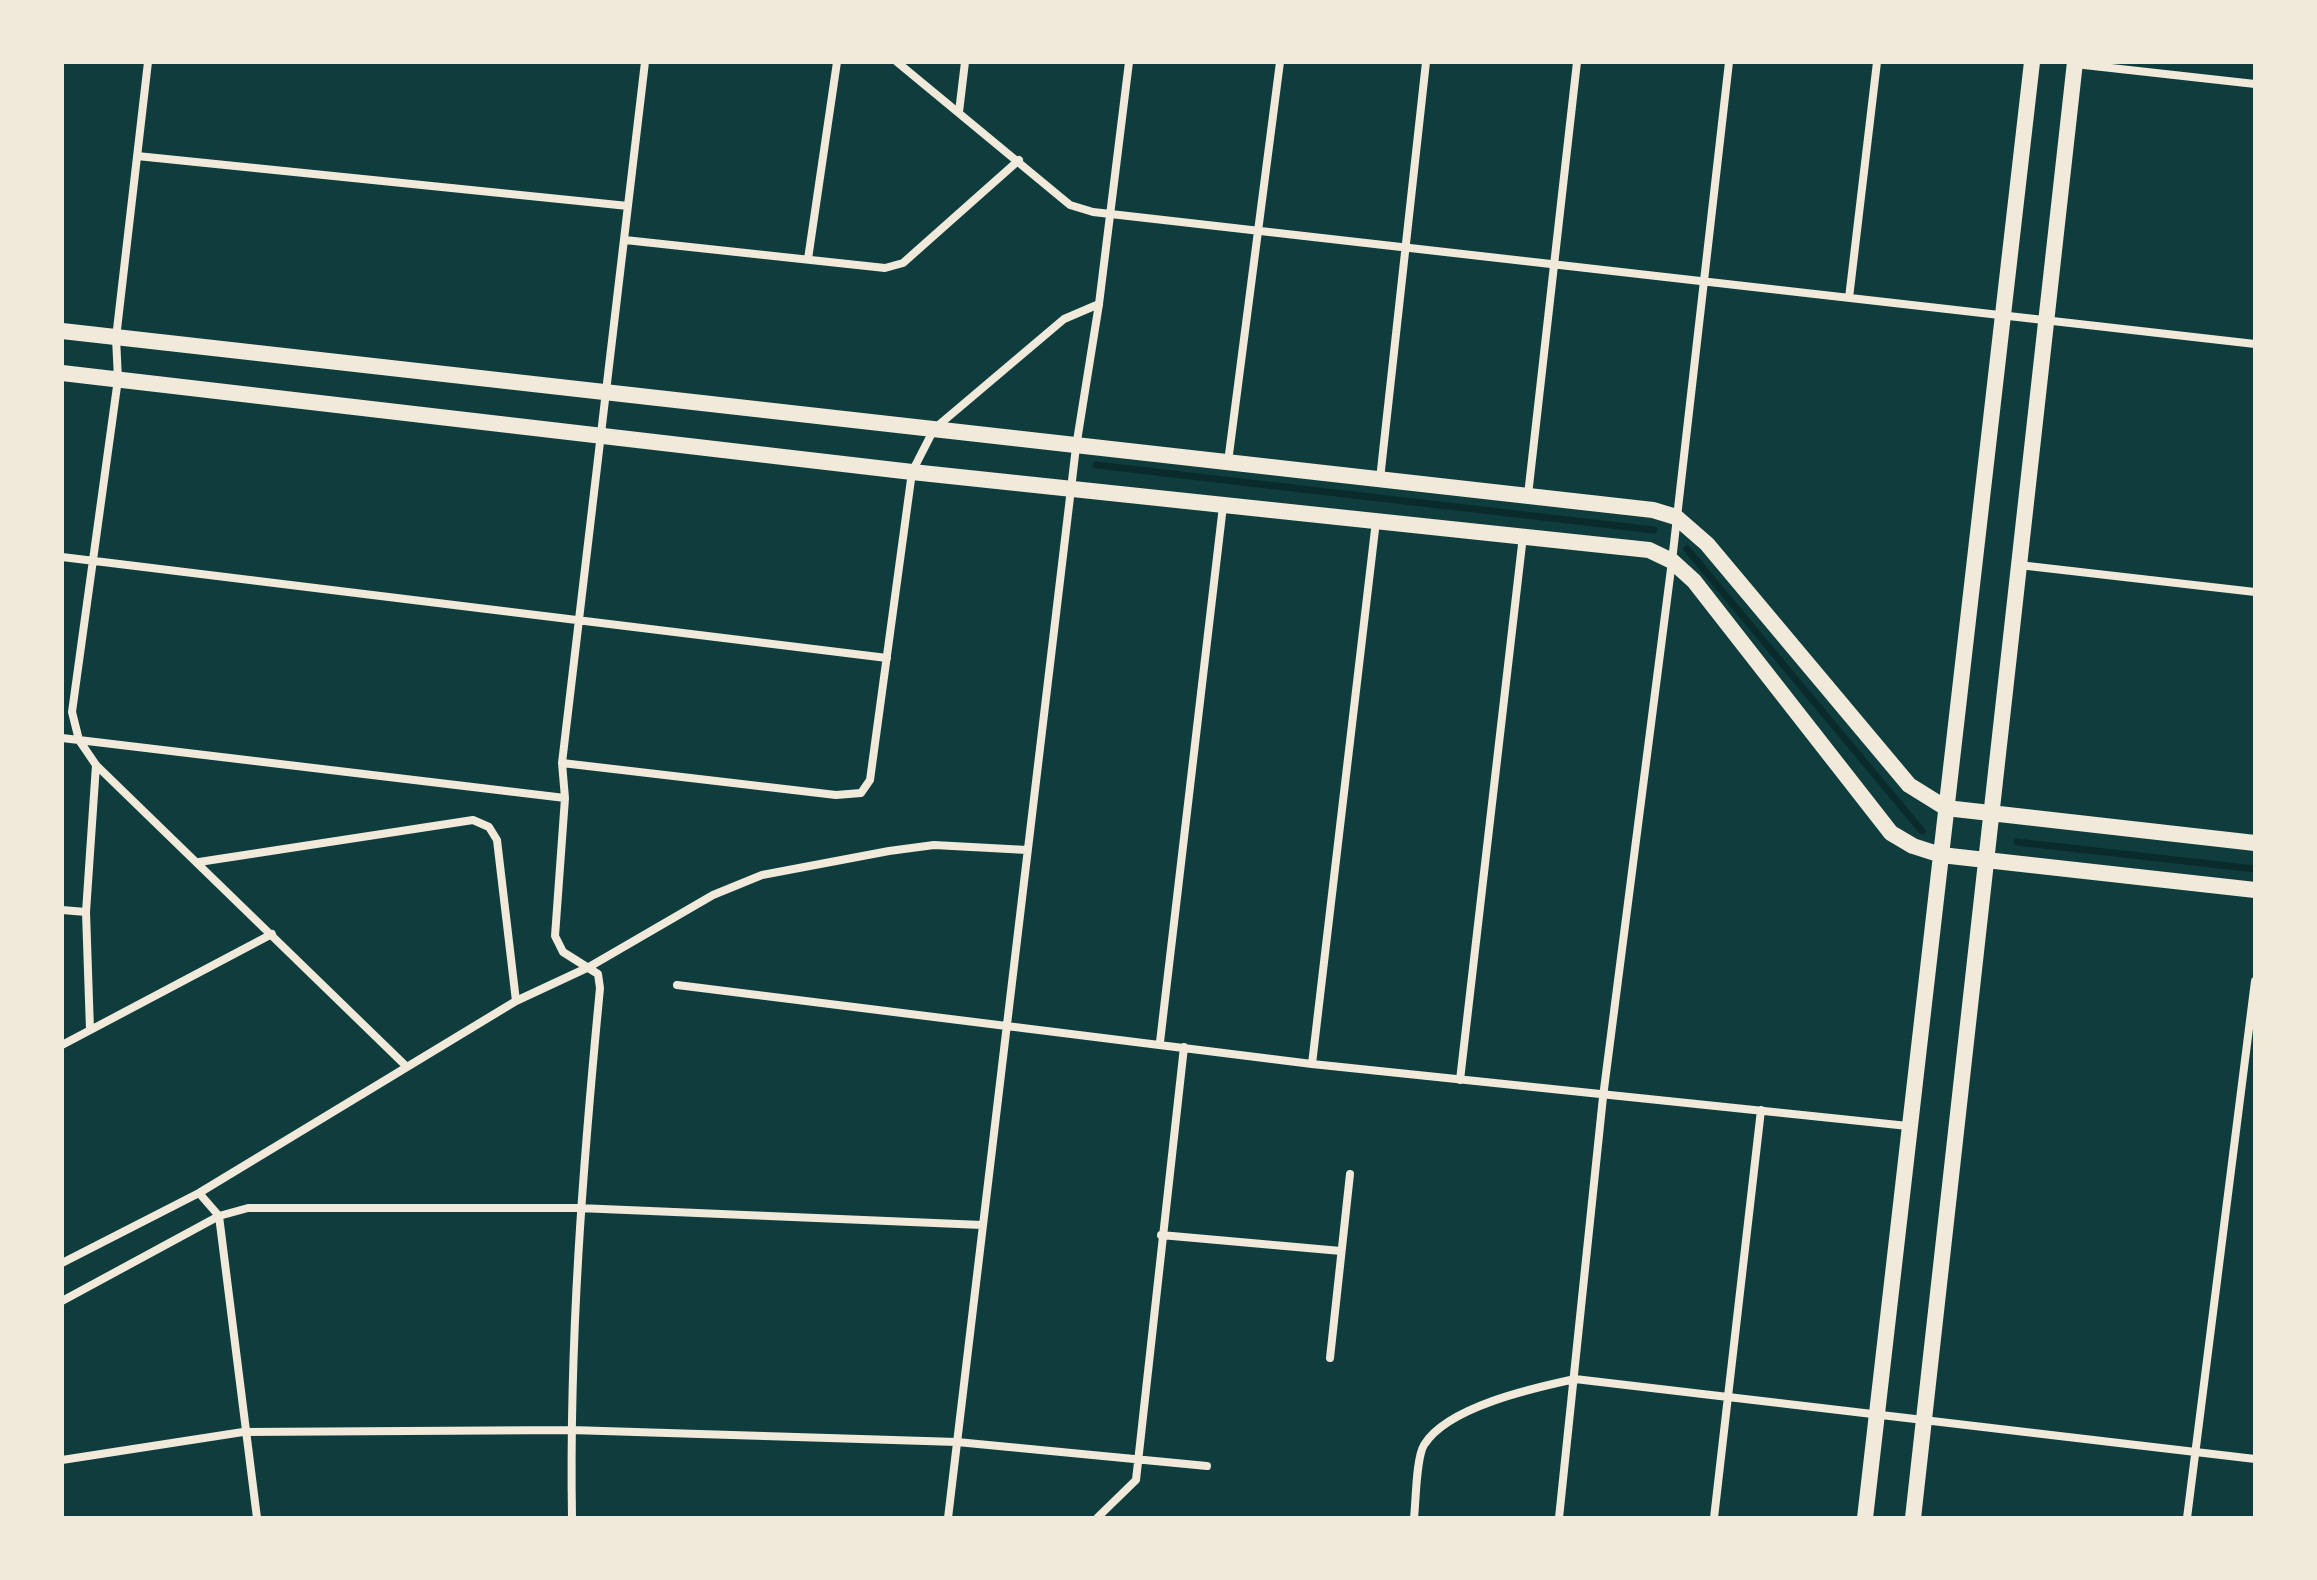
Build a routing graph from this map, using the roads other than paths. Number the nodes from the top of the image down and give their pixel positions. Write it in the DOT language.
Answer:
graph roads {
  1 [pos="148,62"];
  2 [pos="645,62"];
  3 [pos="837,62"];
  4 [pos="897,62"];
  5 [pos="965,62"];
  6 [pos="1129,62"];
  7 [pos="1280,62"];
  8 [pos="1426,62"];
  9 [pos="1577,62"];
  10 [pos="1729,62"];
  11 [pos="1877,62"];
  12 [pos="2032,62"];
  13 [pos="2075,63"];
  14 [pos="2255,84"];
  15 [pos="959,112"];
  16 [pos="137,156"];
  17 [pos="1019,160"];
  18 [pos="628,206"];
  19 [pos="1111,214"];
  20 [pos="1261,231"];
  21 [pos="625,240"];
  22 [pos="1406,247"];
  23 [pos="808,259"];
  24 [pos="1554,264"];
  25 [pos="1703,281"];
  26 [pos="1849,298"];
  27 [pos="1099,304"];
  28 [pos="2003,315"];
  29 [pos="2047,320"];
  30 [pos="62,331"];
  31 [pos="116,338"];
  32 [pos="2255,344"];
  33 [pos="62,373"];
  34 [pos="118,379"];
  35 [pos="607,393"];
  36 [pos="934,429"];
  37 [pos="601,436"];
  38 [pos="1076,447"];
  39 [pos="1228,462"];
  40 [pos="912,472"];
  41 [pos="1380,479"];
  42 [pos="1072,487"];
  43 [pos="1528,495"];
  44 [pos="1223,505"];
  45 [pos="1676,517"];
  46 [pos="1376,521"];
  47 [pos="1523,535"];
  48 [pos="62,557"];
  49 [pos="91,560"];
  50 [pos="1672,561"];
  51 [pos="2019,565"];
  52 [pos="2255,592"];
  53 [pos="581,623"];
  54 [pos="887,658"];
  55 [pos="62,738"];
  56 [pos="79,740"];
  57 [pos="562,763"];
  58 [pos="96,765"];
  59 [pos="565,798"];
  60 [pos="1946,808"];
  61 [pos="1992,813"];
  62 [pos="2255,843"];
  63 [pos="1027,850"];
  64 [pos="1941,855"];
  65 [pos="1986,860"];
  66 [pos="199,862"];
  67 [pos="2255,890"];
  68 [pos="62,910"];
  69 [pos="86,912"];
  70 [pos="272,934"];
  71 [pos="589,967"];
  72 [pos="2255,981"];
  73 [pos="677,985"];
  74 [pos="516,1001"];
  75 [pos="1009,1027"];
  76 [pos="90,1030"];
  77 [pos="1160,1042"];
  78 [pos="62,1045"];
  79 [pos="1184,1047"];
  80 [pos="1312,1064"];
  81 [pos="407,1067"];
  82 [pos="1460,1080"];
  83 [pos="1603,1097"];
  84 [pos="1761,1110"];
  85 [pos="1908,1126"];
  86 [pos="1350,1174"];
  87 [pos="199,1193"];
  88 [pos="579,1208"];
  89 [pos="219,1216"];
  90 [pos="982,1225"];
  91 [pos="1161,1235"];
  92 [pos="1341,1251"];
  93 [pos="62,1263"];
  94 [pos="62,1301"];
  95 [pos="1330,1358"];
  96 [pos="1575,1379"];
  97 [pos="1728,1398"];
  98 [pos="1877,1415"];
  99 [pos="1924,1420"];
  100 [pos="571,1430"];
  101 [pos="243,1432"];
  102 [pos="957,1442"];
  103 [pos="2194,1452"];
  104 [pos="1137,1459"];
  105 [pos="2255,1459"];
  106 [pos="62,1460"];
  107 [pos="1207,1466"];
  108 [pos="257,1518"];
  109 [pos="572,1518"];
  110 [pos="948,1518"];
  111 [pos="1097,1518"];
  112 [pos="1414,1518"];
  113 [pos="1559,1518"];
  114 [pos="1714,1518"];
  115 [pos="1865,1518"];
  116 [pos="1913,1518"];
  117 [pos="2187,1518"];
  1 -- 16 [label="street"];
  2 -- 18 [label="street"];
  3 -- 23 [label="street"];
  4 -- 15 [label="street"];
  5 -- 15 [label="street"];
  6 -- 19 [label="street"];
  7 -- 20 [label="street"];
  8 -- 22 [label="street"];
  9 -- 24 [label="street"];
  10 -- 25 [label="street"];
  11 -- 26 [label="street"];
  12 -- 28 [label="main road"];
  13 -- 14 [label="street"];
  13 -- 29 [label="main road"];
  15 -- 17 [label="street"];
  16 -- 18 [label="street"];
  16 -- 31 [label="street"];
  17 -- 19 [label="street"];
  17 -- 23 [label="street"];
  18 -- 21 [label="street"];
  19 -- 20 [label="street"];
  19 -- 27 [label="street"];
  20 -- 22 [label="street"];
  20 -- 39 [label="street"];
  21 -- 23 [label="street"];
  21 -- 35 [label="street"];
  22 -- 24 [label="street"];
  22 -- 41 [label="street"];
  24 -- 25 [label="street"];
  24 -- 43 [label="street"];
  25 -- 26 [label="street"];
  25 -- 45 [label="street"];
  26 -- 28 [label="street"];
  27 -- 36 [label="street"];
  27 -- 38 [label="street"];
  28 -- 29 [label="street"];
  28 -- 60 [label="main road"];
  29 -- 32 [label="street"];
  29 -- 51 [label="main road"];
  30 -- 31 [label="main road"];
  31 -- 34 [label="street"];
  31 -- 35 [label="main road"];
  33 -- 34 [label="main road"];
  34 -- 37 [label="main road"];
  34 -- 49 [label="street"];
  35 -- 36 [label="main road"];
  35 -- 37 [label="street"];
  36 -- 38 [label="main road"];
  36 -- 40 [label="street"];
  37 -- 40 [label="main road"];
  37 -- 53 [label="street"];
  38 -- 39 [label="main road"];
  38 -- 42 [label="street"];
  39 -- 41 [label="main road"];
  40 -- 42 [label="main road"];
  40 -- 54 [label="street"];
  41 -- 43 [label="main road"];
  42 -- 44 [label="main road"];
  42 -- 63 [label="street"];
  43 -- 45 [label="main road"];
  44 -- 46 [label="main road"];
  44 -- 77 [label="street"];
  45 -- 50 [label="street"];
  45 -- 60 [label="main road"];
  46 -- 47 [label="main road"];
  46 -- 80 [label="street"];
  47 -- 50 [label="main road"];
  47 -- 82 [label="street"];
  48 -- 49 [label="street"];
  49 -- 53 [label="street"];
  49 -- 56 [label="street"];
  50 -- 64 [label="main road"];
  50 -- 83 [label="street"];
  51 -- 52 [label="street"];
  51 -- 61 [label="main road"];
  53 -- 54 [label="street"];
  53 -- 57 [label="street"];
  54 -- 57 [label="street"];
  55 -- 56 [label="street"];
  56 -- 58 [label="street"];
  56 -- 59 [label="street"];
  57 -- 59 [label="street"];
  58 -- 66 [label="street"];
  58 -- 69 [label="street"];
  59 -- 71 [label="street"];
  60 -- 61 [label="main road"];
  60 -- 64 [label="main road"];
  61 -- 62 [label="main road"];
  61 -- 65 [label="main road"];
  63 -- 71 [label="street"];
  63 -- 75 [label="street"];
  64 -- 65 [label="main road"];
  64 -- 85 [label="main road"];
  65 -- 67 [label="main road"];
  65 -- 99 [label="main road"];
  66 -- 70 [label="street"];
  66 -- 74 [label="street"];
  68 -- 69 [label="street"];
  69 -- 76 [label="street"];
  70 -- 76 [label="street"];
  70 -- 81 [label="street"];
  71 -- 74 [label="street"];
  71 -- 88 [label="street"];
  72 -- 103 [label="street"];
  73 -- 75 [label="street"];
  74 -- 81 [label="street"];
  75 -- 77 [label="street"];
  75 -- 90 [label="street"];
  76 -- 78 [label="street"];
  77 -- 79 [label="street"];
  79 -- 80 [label="street"];
  79 -- 91 [label="street"];
  80 -- 82 [label="street"];
  81 -- 87 [label="street"];
  82 -- 83 [label="street"];
  83 -- 84 [label="street"];
  83 -- 96 [label="street"];
  84 -- 85 [label="street"];
  84 -- 97 [label="street"];
  85 -- 98 [label="main road"];
  86 -- 92 [label="street"];
  87 -- 89 [label="street"];
  87 -- 93 [label="street"];
  88 -- 89 [label="street"];
  88 -- 90 [label="street"];
  88 -- 100 [label="street"];
  89 -- 94 [label="street"];
  89 -- 101 [label="street"];
  90 -- 102 [label="street"];
  91 -- 92 [label="street"];
  91 -- 104 [label="street"];
  92 -- 95 [label="street"];
  96 -- 97 [label="street"];
  96 -- 112 [label="street"];
  96 -- 113 [label="street"];
  97 -- 98 [label="street"];
  97 -- 114 [label="street"];
  98 -- 99 [label="street"];
  98 -- 115 [label="main road"];
  99 -- 103 [label="street"];
  99 -- 116 [label="main road"];
  100 -- 101 [label="street"];
  100 -- 102 [label="street"];
  100 -- 109 [label="street"];
  101 -- 106 [label="street"];
  101 -- 108 [label="street"];
  102 -- 104 [label="street"];
  102 -- 110 [label="street"];
  103 -- 105 [label="street"];
  103 -- 117 [label="street"];
  104 -- 107 [label="street"];
  104 -- 111 [label="street"];
}
